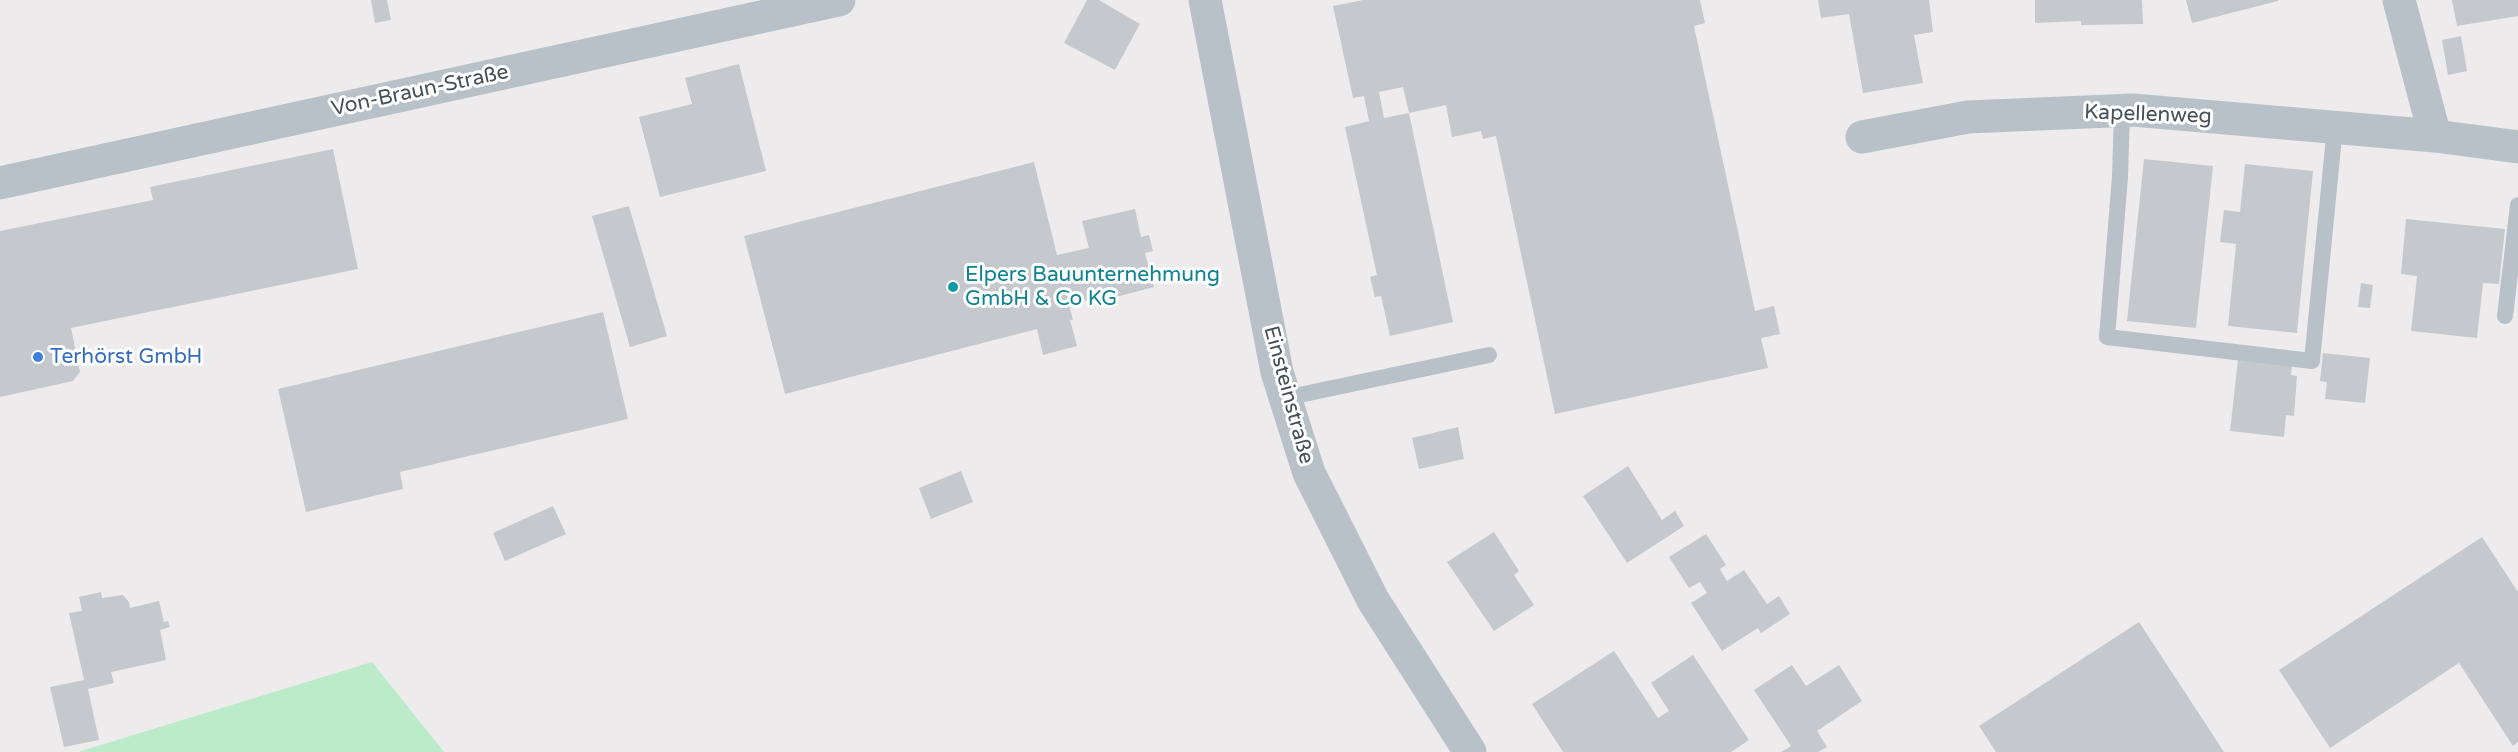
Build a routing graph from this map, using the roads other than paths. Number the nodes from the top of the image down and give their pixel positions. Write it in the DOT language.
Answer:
graph roads {
  1 [pos="839,0"];
  2 [pos="1205,0"];
  3 [pos="2399,0"];
  4 [pos="2122,111"];
  5 [pos="2335,127"];
  6 [pos="1862,136"];
  7 [pos="2434,136"];
  8 [pos="2518,147"];
  9 [pos="0,183"];
  10 [pos="2518,205"];
  11 [pos="2505,316"];
  12 [pos="1489,355"];
  13 [pos="1285,398"];
  14 [pos="1470,752"];
  1 -- 9 [label="street, Von-Braun-Straße"];
  2 -- 13 [label="street, Einsteinstraße"];
  3 -- 7 [label="street"];
  4 -- 5 [label="street, Kapellenweg"];
  4 -- 5 [label="lane"];
  4 -- 6 [label="street, Kapellenweg"];
  5 -- 7 [label="street, Kapellenweg"];
  7 -- 8 [label="street, Kapellenweg"];
  10 -- 11 [label="lane"];
  12 -- 13 [label="lane"];
  13 -- 14 [label="street, Einsteinstraße"];
}
